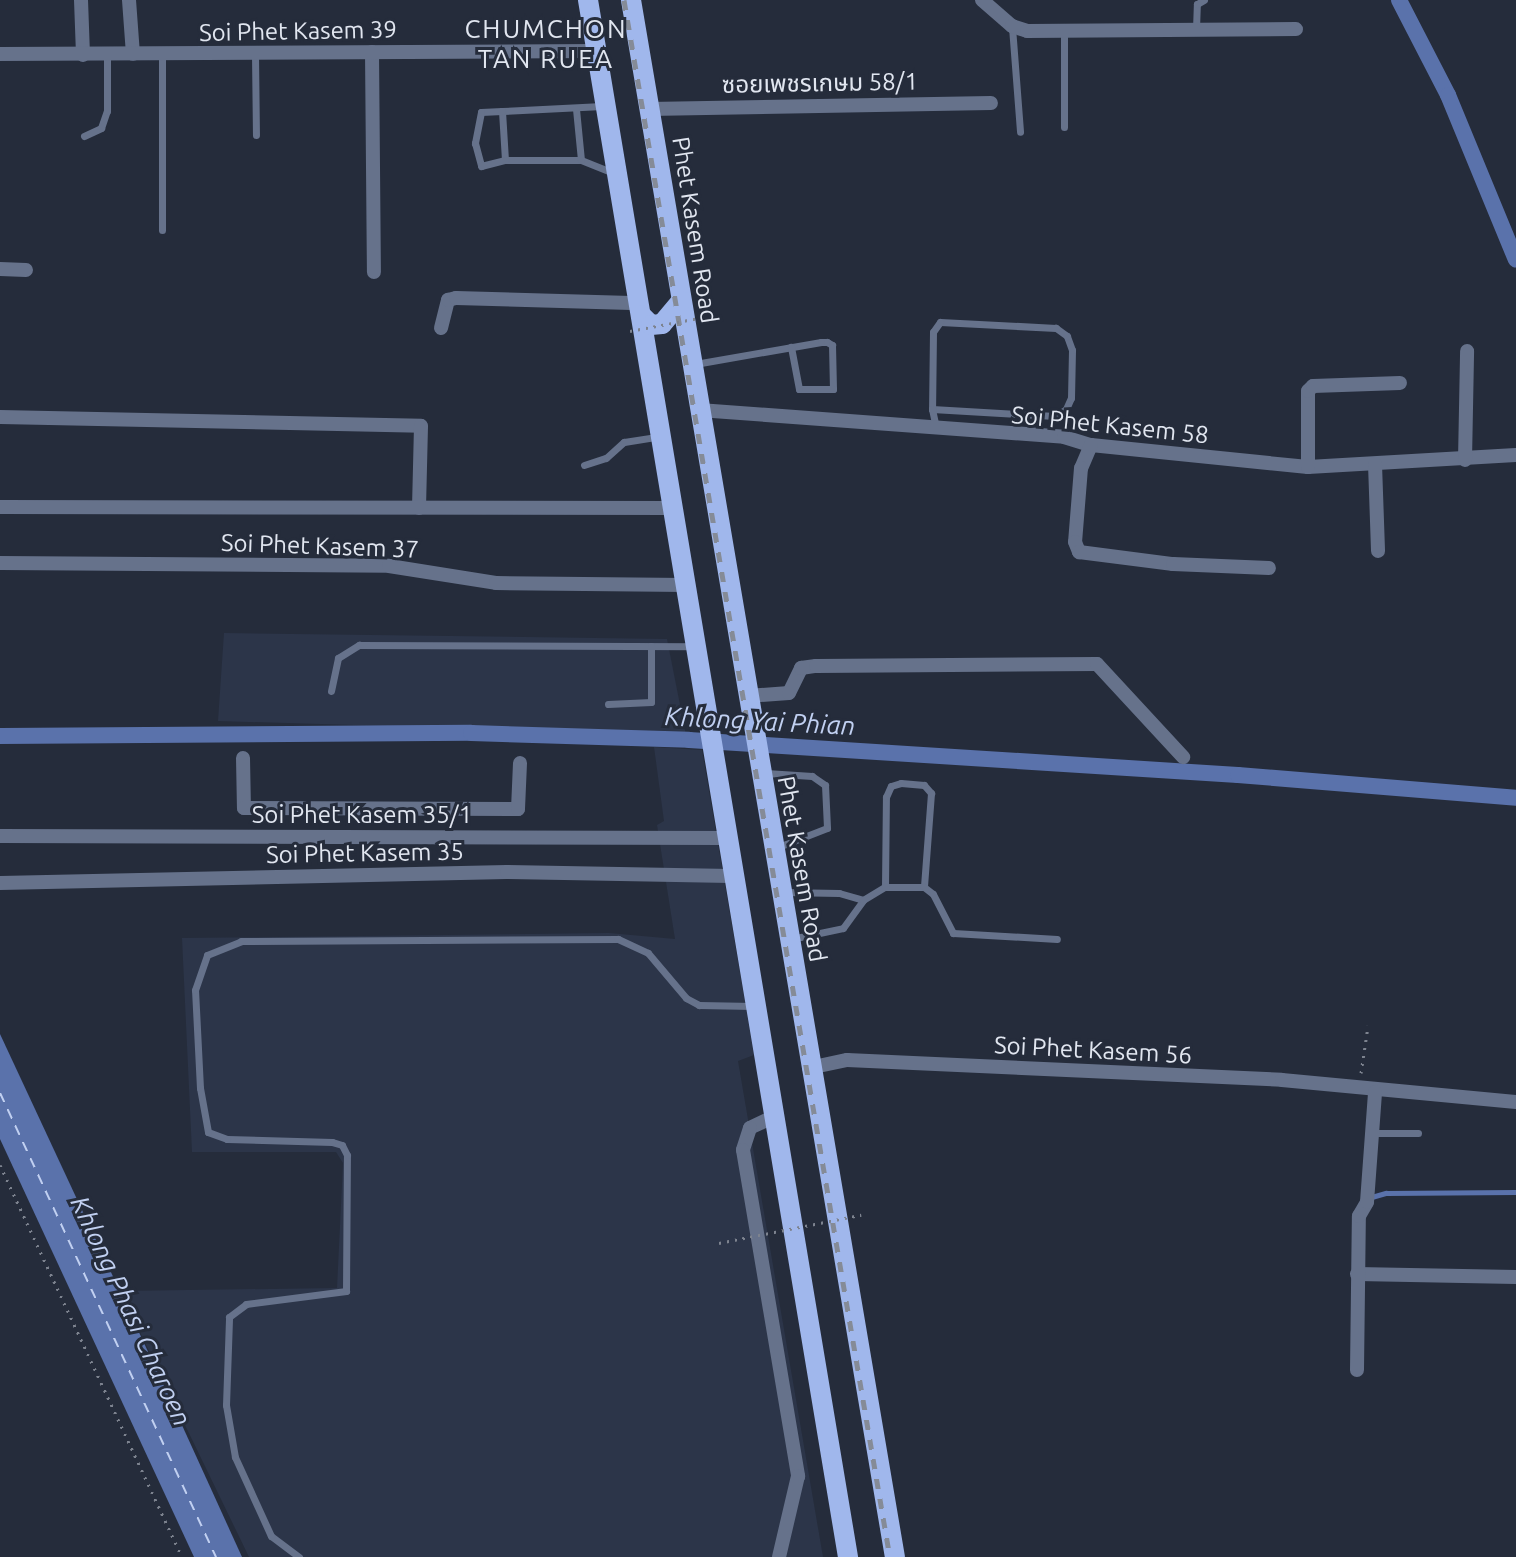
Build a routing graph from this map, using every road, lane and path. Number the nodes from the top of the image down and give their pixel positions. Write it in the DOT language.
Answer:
graph roads {
  1 [pos="81,0"];
  2 [pos="129,0"];
  3 [pos="588,0"];
  4 [pos="631,0"];
  5 [pos="648,0"];
  6 [pos="982,0"];
  7 [pos="1204,0"];
  8 [pos="1012,26"];
  9 [pos="1296,29"];
  10 [pos="1064,31"];
  11 [pos="1196,31"];
  12 [pos="597,51"];
  13 [pos="372,52"];
  14 [pos="0,54"];
  15 [pos="107,54"];
  16 [pos="133,54"];
  17 [pos="162,54"];
  18 [pos="83,55"];
  19 [pos="255,55"];
  20 [pos="991,103"];
  21 [pos="606,105"];
  22 [pos="576,109"];
  23 [pos="649,109"];
  24 [pos="502,111"];
  25 [pos="1064,127"];
  26 [pos="1020,132"];
  27 [pos="256,135"];
  28 [pos="84,136"];
  29 [pos="505,160"];
  30 [pos="581,160"];
  31 [pos="617,175"];
  32 [pos="162,230"];
  33 [pos="0,269"];
  34 [pos="26,270"];
  35 [pos="374,272"];
  36 [pos="681,301"];
  37 [pos="699,318"];
  38 [pos="639,323"];
  39 [pos="441,328"];
  40 [pos="687,338"];
  41 [pos="791,347"];
  42 [pos="1467,351"];
  43 [pos="692,364"];
  44 [pos="1400,383"];
  45 [pos="932,409"];
  46 [pos="699,410"];
  47 [pos="0,417"];
  48 [pos="936,431"];
  49 [pos="662,436"];
  50 [pos="1091,445"];
  51 [pos="1516,455"];
  52 [pos="1465,460"];
  53 [pos="1375,464"];
  54 [pos="584,465"];
  55 [pos="1308,467"];
  56 [pos="0,507"];
  57 [pos="419,508"];
  58 [pos="673,508"];
  59 [pos="1378,551"];
  60 [pos="0,563"];
  61 [pos="1269,568"];
  62 [pos="686,585"];
  63 [pos="651,646"];
  64 [pos="695,646"];
  65 [pos="331,691"];
  66 [pos="747,696"];
  67 [pos="608,704"];
  68 [pos="1183,757"];
  69 [pos="243,758"];
  70 [pos="520,763"];
  71 [pos="759,769"];
  72 [pos="502,809"];
  73 [pos="0,836"];
  74 [pos="503,837"];
  75 [pos="725,838"];
  76 [pos="774,849"];
  77 [pos="731,876"];
  78 [pos="0,883"];
  79 [pos="885,887"];
  80 [pos="924,887"];
  81 [pos="780,892"];
  82 [pos="863,900"];
  83 [pos="788,939"];
  84 [pos="1057,939"];
  85 [pos="753,1006"];
  86 [pos="1368,1026"];
  87 [pos="809,1068"];
  88 [pos="1358,1090"];
  89 [pos="1375,1092"];
  90 [pos="1516,1102"];
  91 [pos="771,1118"];
  92 [pos="1372,1133"];
  93 [pos="1418,1133"];
  94 [pos="0,1165"];
  95 [pos="861,1215"];
  96 [pos="719,1243"];
  97 [pos="1358,1274"];
  98 [pos="1516,1277"];
  99 [pos="1357,1370"];
  100 [pos="182,1557"];
  101 [pos="299,1557"];
  102 [pos="779,1557"];
  103 [pos="848,1557"];
  104 [pos="895,1557"];
  1 -- 18 [label="street"];
  2 -- 16 [label="street"];
  3 -- 12 [label="main road"];
  4 -- 5 [label="street"];
  4 -- 23 [label="main road, Phet Kasem Road"];
  6 -- 8 [label="street"];
  7 -- 11 [label="lane"];
  8 -- 10 [label="street"];
  8 -- 26 [label="lane"];
  9 -- 11 [label="street"];
  10 -- 11 [label="street"];
  10 -- 25 [label="lane"];
  12 -- 13 [label="street, Soi Phet Kasem 39"];
  12 -- 21 [label="main road"];
  13 -- 19 [label="street, Soi Phet Kasem 39"];
  13 -- 35 [label="street"];
  14 -- 18 [label="street, Soi Phet Kasem 39"];
  15 -- 16 [label="street, Soi Phet Kasem 39"];
  15 -- 18 [label="street, Soi Phet Kasem 39"];
  15 -- 28 [label="lane"];
  16 -- 17 [label="street, Soi Phet Kasem 39"];
  17 -- 19 [label="street, Soi Phet Kasem 39"];
  17 -- 32 [label="lane"];
  19 -- 27 [label="lane"];
  20 -- 23 [label="street, ซอยเพชรเกษม 58/1"];
  21 -- 22 [label="lane"];
  21 -- 31 [label="main road"];
  22 -- 24 [label="lane"];
  22 -- 30 [label="lane"];
  23 -- 36 [label="main road, Phet Kasem Road"];
  24 -- 29 [label="lane"];
  24 -- 29 [label="lane"];
  29 -- 30 [label="lane"];
  30 -- 31 [label="lane"];
  31 -- 38 [label="main road"];
  33 -- 34 [label="street"];
  36 -- 38 [label="main road"];
  36 -- 40 [label="main road, Phet Kasem Road"];
  37 -- 38 [label="path, bridge"];
  38 -- 39 [label="street"];
  38 -- 40 [label="main road"];
  38 -- 49 [label="main road"];
  40 -- 43 [label="main road, Phet Kasem Road"];
  41 -- 41 [label="lane"];
  41 -- 43 [label="lane"];
  42 -- 52 [label="street"];
  43 -- 46 [label="main road, Phet Kasem Road"];
  44 -- 55 [label="street"];
  45 -- 45 [label="lane"];
  45 -- 48 [label="lane"];
  46 -- 48 [label="street, Soi Phet Kasem 58"];
  46 -- 66 [label="main road, Phet Kasem Road"];
  47 -- 57 [label="street"];
  48 -- 50 [label="street, Soi Phet Kasem 58"];
  49 -- 54 [label="lane"];
  49 -- 58 [label="main road"];
  50 -- 55 [label="street, Soi Phet Kasem 58"];
  50 -- 61 [label="street"];
  51 -- 52 [label="street, Soi Phet Kasem 58"];
  52 -- 53 [label="street, Soi Phet Kasem 58"];
  53 -- 55 [label="street, Soi Phet Kasem 58"];
  53 -- 59 [label="street"];
  56 -- 57 [label="street"];
  57 -- 58 [label="street"];
  58 -- 62 [label="main road"];
  60 -- 62 [label="street, Soi Phet Kasem 37"];
  62 -- 64 [label="main road"];
  63 -- 64 [label="lane"];
  63 -- 65 [label="lane"];
  63 -- 67 [label="lane"];
  64 -- 75 [label="main road"];
  66 -- 68 [label="street"];
  66 -- 71 [label="main road, Phet Kasem Road"];
  69 -- 72 [label="street"];
  70 -- 72 [label="street"];
  71 -- 76 [label="main road, Phet Kasem Road"];
  71 -- 76 [label="lane"];
  72 -- 74 [label="street"];
  73 -- 74 [label="street, Soi Phet Kasem 35/1"];
  74 -- 75 [label="street, Soi Phet Kasem 35/1"];
  75 -- 77 [label="main road"];
  76 -- 81 [label="main road, Phet Kasem Road"];
  77 -- 78 [label="street, Soi Phet Kasem 35"];
  77 -- 85 [label="main road"];
  79 -- 80 [label="lane"];
  79 -- 80 [label="lane"];
  79 -- 82 [label="lane"];
  80 -- 84 [label="lane"];
  81 -- 82 [label="lane"];
  81 -- 83 [label="main road, Phet Kasem Road"];
  82 -- 83 [label="lane"];
  83 -- 87 [label="main road, Phet Kasem Road"];
  85 -- 91 [label="main road"];
  85 -- 101 [label="lane"];
  86 -- 88 [label="path"];
  87 -- 88 [label="street, Soi Phet Kasem 56"];
  87 -- 104 [label="main road, Phet Kasem Road"];
  88 -- 89 [label="street, Soi Phet Kasem 56"];
  89 -- 90 [label="street, Soi Phet Kasem 56"];
  89 -- 92 [label="street"];
  91 -- 102 [label="street"];
  91 -- 103 [label="main road"];
  92 -- 93 [label="lane"];
  92 -- 97 [label="street"];
  94 -- 100 [label="path"];
  95 -- 96 [label="path, bridge"];
  97 -- 98 [label="street"];
  97 -- 99 [label="street"];
}
